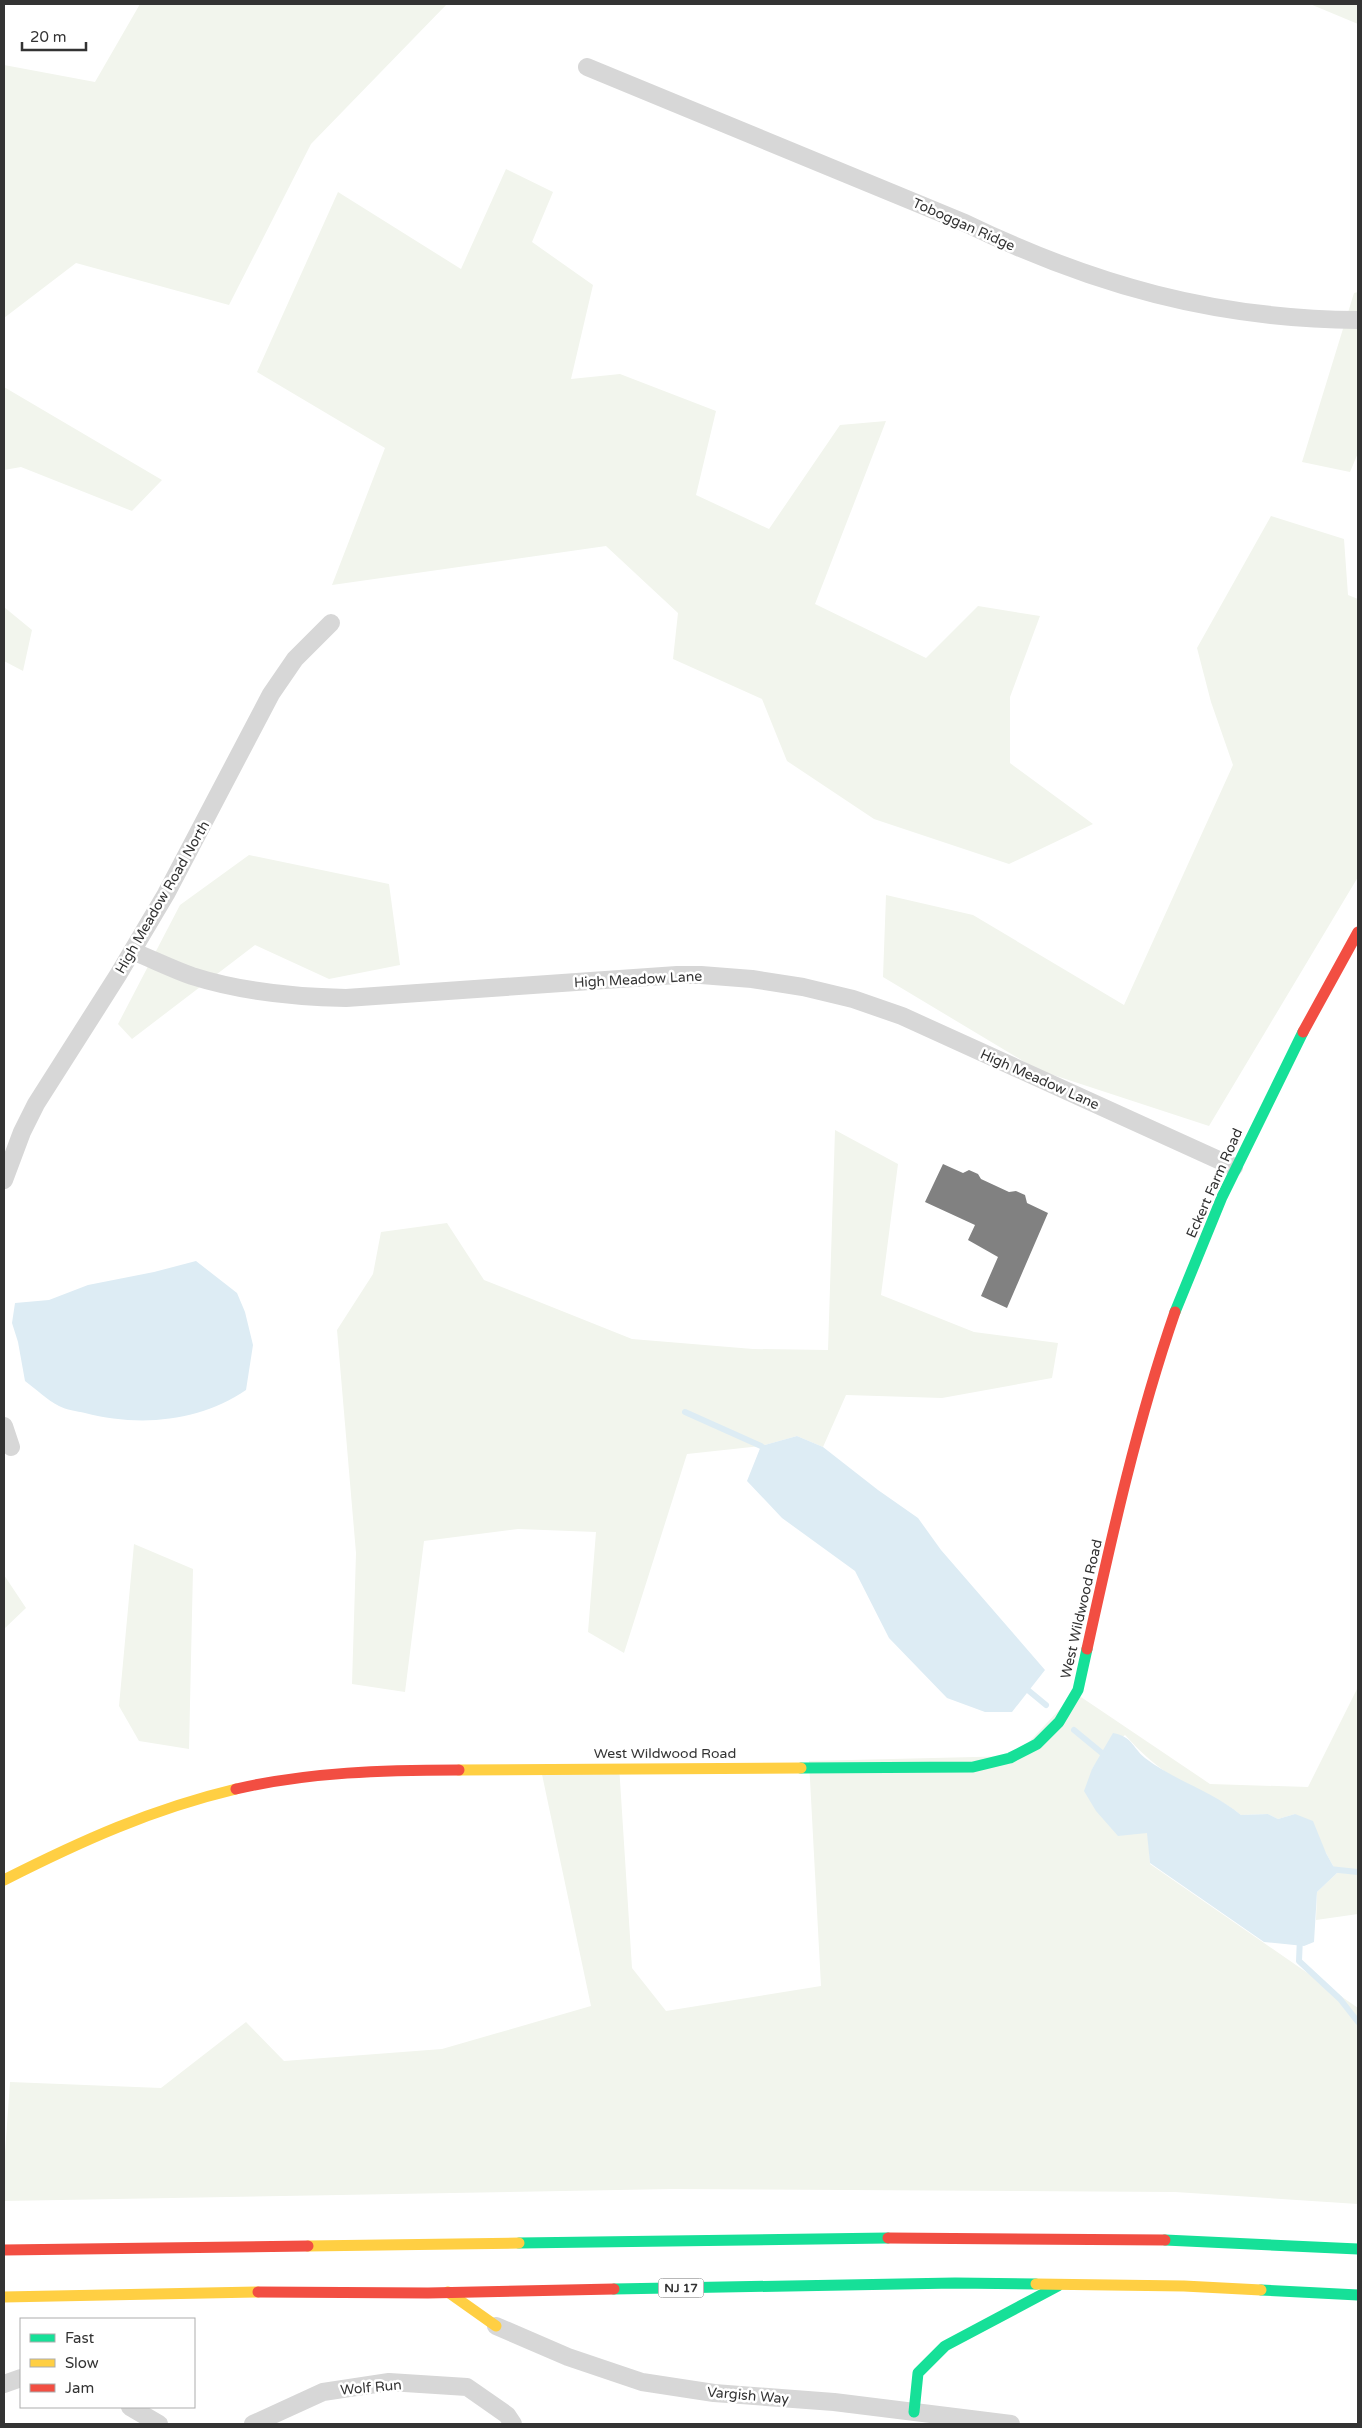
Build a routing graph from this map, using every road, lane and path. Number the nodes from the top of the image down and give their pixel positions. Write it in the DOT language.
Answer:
graph roads {
  1 [pos="587,67"];
  2 [pos="1358,320"];
  3 [pos="331,623"];
  4 [pos="1358,932"];
  5 [pos="132,951"];
  6 [pos="1234,1167"];
  7 [pos="4,1180"];
  8 [pos="4,1426"];
  9 [pos="11,1447"];
  10 [pos="1131,1460"];
  11 [pos="4,1880"];
  12 [pos="1358,2249"];
  13 [pos="4,2250"];
  14 [pos="1060,2285"];
  15 [pos="448,2292"];
  16 [pos="1358,2295"];
  17 [pos="4,2297"];
  18 [pos="496,2326"];
  19 [pos="20,2378"];
  20 [pos="4,2384"];
  21 [pos="132,2408"];
  22 [pos="914,2412"];
  23 [pos="159,2424"];
  24 [pos="253,2424"];
  25 [pos="513,2424"];
  26 [pos="1011,2424"];
  1 -- 2 [label="street, Toboggan Ridge"];
  3 -- 5 [label="street, High Meadow Road North"];
  4 -- 6 [label="main road, Eckert Farm Road"];
  5 -- 6 [label="street, High Meadow Lane"];
  5 -- 7 [label="street, High Meadow Road North"];
  6 -- 10 [label="main road, Eckert Farm Road"];
  8 -- 9 [label="street"];
  10 -- 11 [label="main road, West Wildwood Road"];
  12 -- 13 [label="main road"];
  14 -- 15 [label="main road, NJ 17"];
  14 -- 16 [label="main road, NJ 17"];
  14 -- 22 [label="main road"];
  15 -- 17 [label="main road, NJ 17"];
  15 -- 18 [label="main road"];
  18 -- 22 [label="street, Vargish Way"];
  19 -- 20 [label="street"];
  21 -- 23 [label="street"];
  22 -- 26 [label="street, Vargish Way"];
  24 -- 25 [label="street, Wolf Run"];
}
